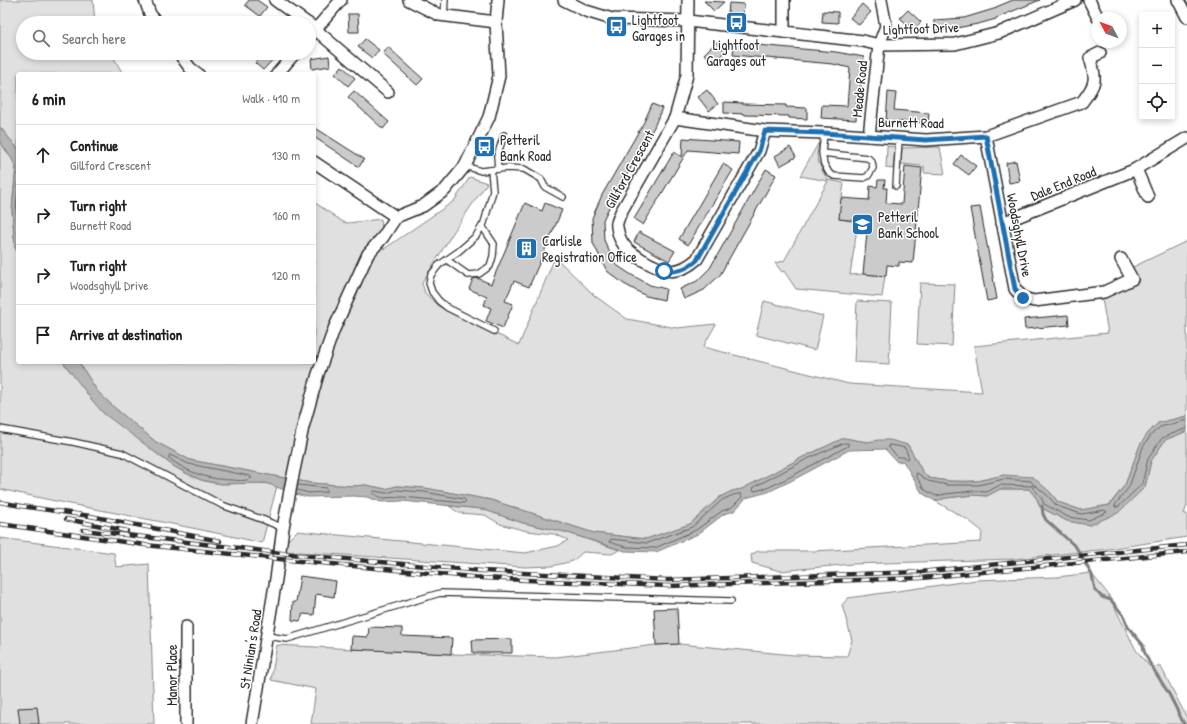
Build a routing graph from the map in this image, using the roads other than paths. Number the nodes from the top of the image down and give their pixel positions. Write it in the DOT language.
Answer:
graph roads {
  1 [pos="145,0"];
  2 [pos="275,0"];
  3 [pos="341,0"];
  4 [pos="409,0"];
  5 [pos="445,0"];
  6 [pos="498,0"];
  7 [pos="564,0"];
  8 [pos="590,0"];
  9 [pos="688,0"];
  10 [pos="784,0"];
  11 [pos="881,0"];
  12 [pos="1075,0"];
  13 [pos="1089,0"];
  14 [pos="1178,0"];
  15 [pos="586,11"];
  16 [pos="1095,12"];
  17 [pos="152,16"];
  18 [pos="295,16"];
  19 [pos="444,16"];
  20 [pos="1187,17"];
  21 [pos="688,21"];
  22 [pos="496,22"];
  23 [pos="316,23"];
  24 [pos="784,32"];
  25 [pos="316,33"];
  26 [pos="879,45"];
  27 [pos="1100,53"];
  28 [pos="184,60"];
  29 [pos="289,60"];
  30 [pos="195,72"];
  31 [pos="279,72"];
  32 [pos="388,92"];
  33 [pos="674,118"];
  34 [pos="765,131"];
  35 [pos="824,133"];
  36 [pos="504,135"];
  37 [pos="869,136"];
  38 [pos="986,136"];
  39 [pos="899,138"];
  40 [pos="1187,138"];
  41 [pos="822,153"];
  42 [pos="316,163"];
  43 [pos="466,166"];
  44 [pos="498,169"];
  45 [pos="1136,169"];
  46 [pos="491,170"];
  47 [pos="896,186"];
  48 [pos="563,197"];
  49 [pos="1148,197"];
  50 [pos="396,217"];
  51 [pos="1002,223"];
  52 [pos="482,226"];
  53 [pos="1121,259"];
  54 [pos="447,260"];
  55 [pos="494,331"];
  56 [pos="0,429"];
  57 [pos="283,528"];
  58 [pos="731,600"];
  59 [pos="186,627"];
  60 [pos="267,636"];
  61 [pos="186,724"];
  62 [pos="252,724"];
  1 -- 17 [label="street"];
  2 -- 18 [label="street"];
  3 -- 23 [label="street"];
  4 -- 19 [label="street"];
  5 -- 19 [label="lane"];
  6 -- 22 [label="street"];
  7 -- 15 [label="street, Lightfoot Drive"];
  8 -- 15 [label="street"];
  9 -- 21 [label="street, Gillford Crescent"];
  10 -- 24 [label="street"];
  11 -- 26 [label="street, Meade Road"];
  12 -- 26 [label="street, Lightfoot Drive"];
  13 -- 16 [label="street"];
  14 -- 20 [label="street"];
  15 -- 21 [label="street, Lightfoot Drive"];
  19 -- 22 [label="street"];
  21 -- 24 [label="street, Lightfoot Drive"];
  21 -- 33 [label="street, Gillford Crescent"];
  22 -- 43 [label="street"];
  24 -- 26 [label="street, Lightfoot Drive"];
  25 -- 32 [label="street"];
  26 -- 37 [label="street, Meade Road"];
  27 -- 38 [label="street, Burnett Road"];
  28 -- 30 [label="street"];
  29 -- 31 [label="street"];
  33 -- 34 [label="street, Burnett Road"];
  33 -- 34 [label="street, Gillford Crescent"];
  34 -- 35 [label="street, Burnett Road"];
  35 -- 37 [label="street, Burnett Road"];
  35 -- 41 [label="lane"];
  36 -- 44 [label="lane"];
  37 -- 39 [label="street, Burnett Road"];
  38 -- 39 [label="street, Burnett Road"];
  38 -- 51 [label="street, Woodsghyll Drive"];
  39 -- 47 [label="lane"];
  40 -- 45 [label="street, Dale End Road"];
  41 -- 41 [label="lane"];
  42 -- 50 [label="street"];
  43 -- 46 [label="lane"];
  43 -- 50 [label="street"];
  44 -- 46 [label="lane"];
  44 -- 48 [label="lane"];
  45 -- 49 [label="street"];
  45 -- 51 [label="street, Dale End Road"];
  46 -- 52 [label="lane"];
  50 -- 57 [label="street, St Ninian's Road"];
  51 -- 53 [label="street, Woodsghyll Drive"];
  52 -- 54 [label="lane"];
  52 -- 54 [label="lane"];
  54 -- 55 [label="lane"];
  56 -- 57 [label="lane"];
  57 -- 60 [label="street, St Ninian's Road"];
  58 -- 60 [label="lane"];
  59 -- 61 [label="street, Manor Place"];
  60 -- 62 [label="street, St Ninian's Road"];
}
